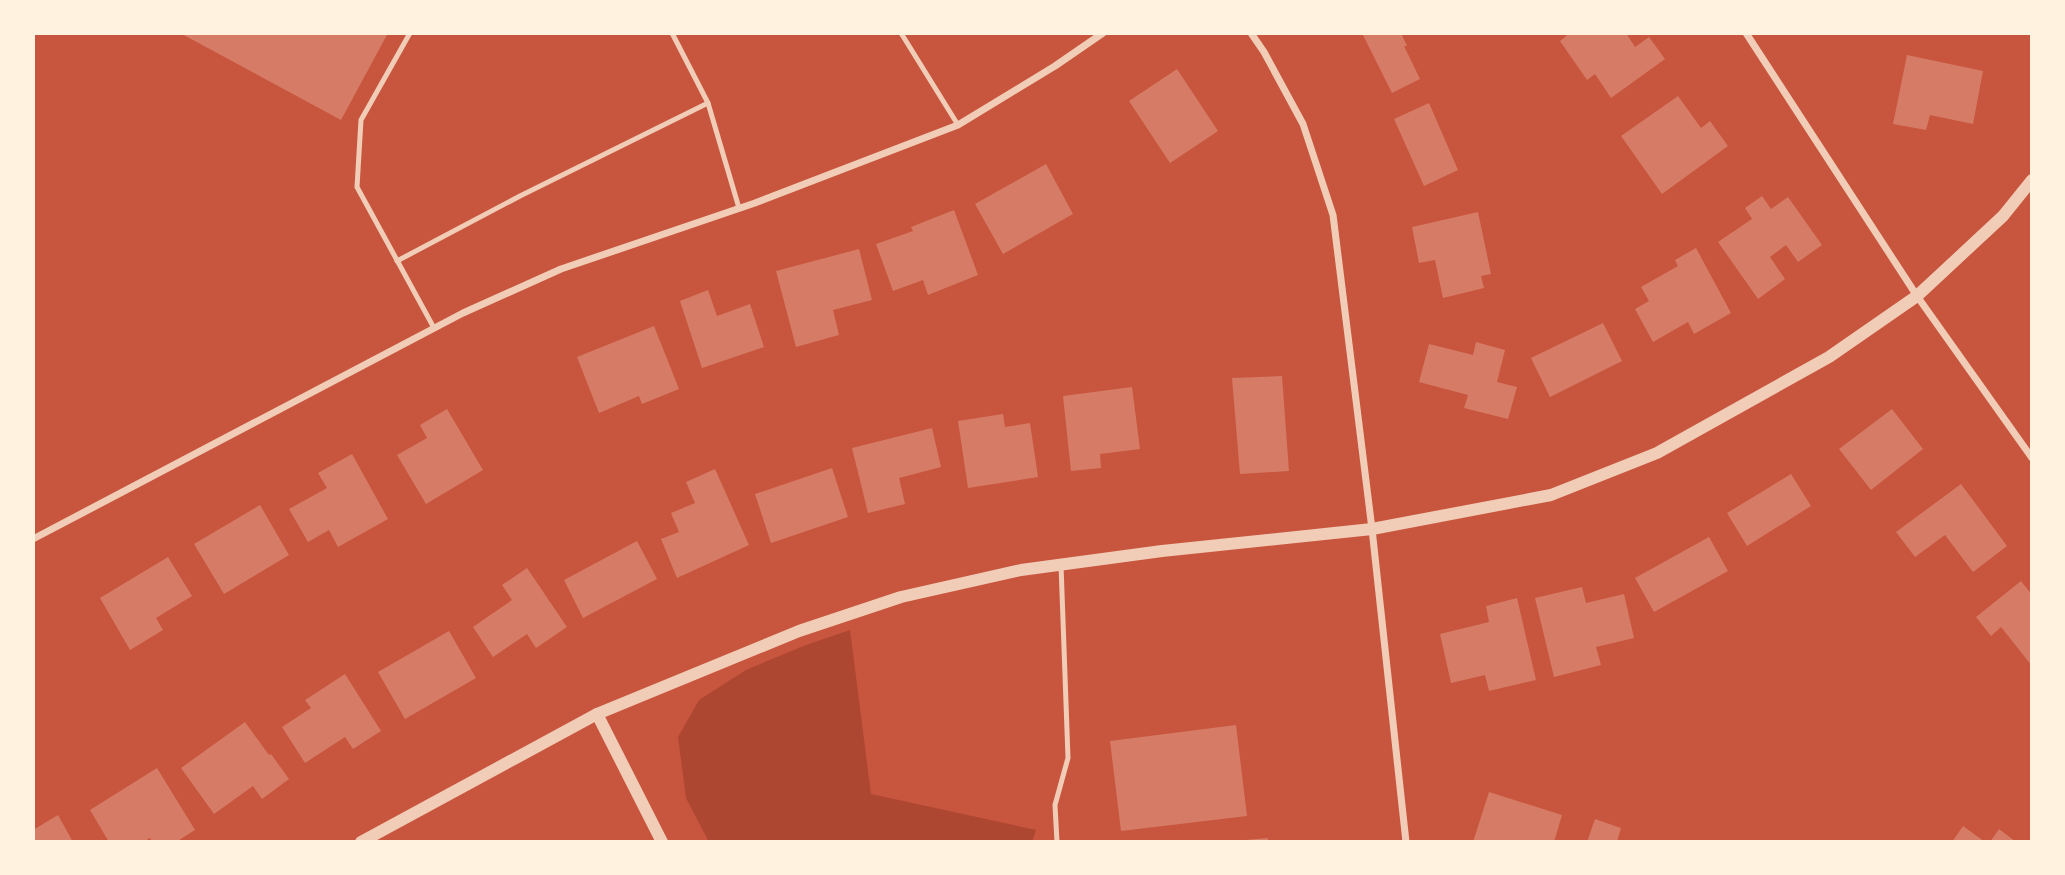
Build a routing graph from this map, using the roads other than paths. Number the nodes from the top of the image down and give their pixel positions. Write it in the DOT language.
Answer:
graph roads {
  1 [pos="410,33"];
  2 [pos="673,33"];
  3 [pos="901,33"];
  4 [pos="1103,33"];
  5 [pos="1251,33"];
  6 [pos="1746,33"];
  7 [pos="708,103"];
  8 [pos="958,125"];
  9 [pos="2032,180"];
  10 [pos="739,208"];
  11 [pos="397,261"];
  12 [pos="1917,296"];
  13 [pos="434,328"];
  14 [pos="2032,458"];
  15 [pos="1372,528"];
  16 [pos="33,539"];
  17 [pos="1061,565"];
  18 [pos="597,714"];
  19 [pos="360,842"];
  20 [pos="663,842"];
  21 [pos="1058,842"];
  22 [pos="1406,842"];
  1 -- 11 [label="lane"];
  2 -- 7 [label="lane"];
  3 -- 8 [label="lane"];
  4 -- 8 [label="street"];
  5 -- 15 [label="street"];
  6 -- 12 [label="street"];
  7 -- 10 [label="lane"];
  7 -- 11 [label="lane"];
  8 -- 10 [label="street"];
  9 -- 12 [label="street"];
  10 -- 13 [label="street"];
  11 -- 13 [label="lane"];
  12 -- 14 [label="street"];
  12 -- 15 [label="street"];
  13 -- 16 [label="street"];
  15 -- 17 [label="street"];
  15 -- 22 [label="street"];
  17 -- 18 [label="street"];
  17 -- 21 [label="lane"];
  18 -- 19 [label="street"];
  18 -- 20 [label="street"];
}
